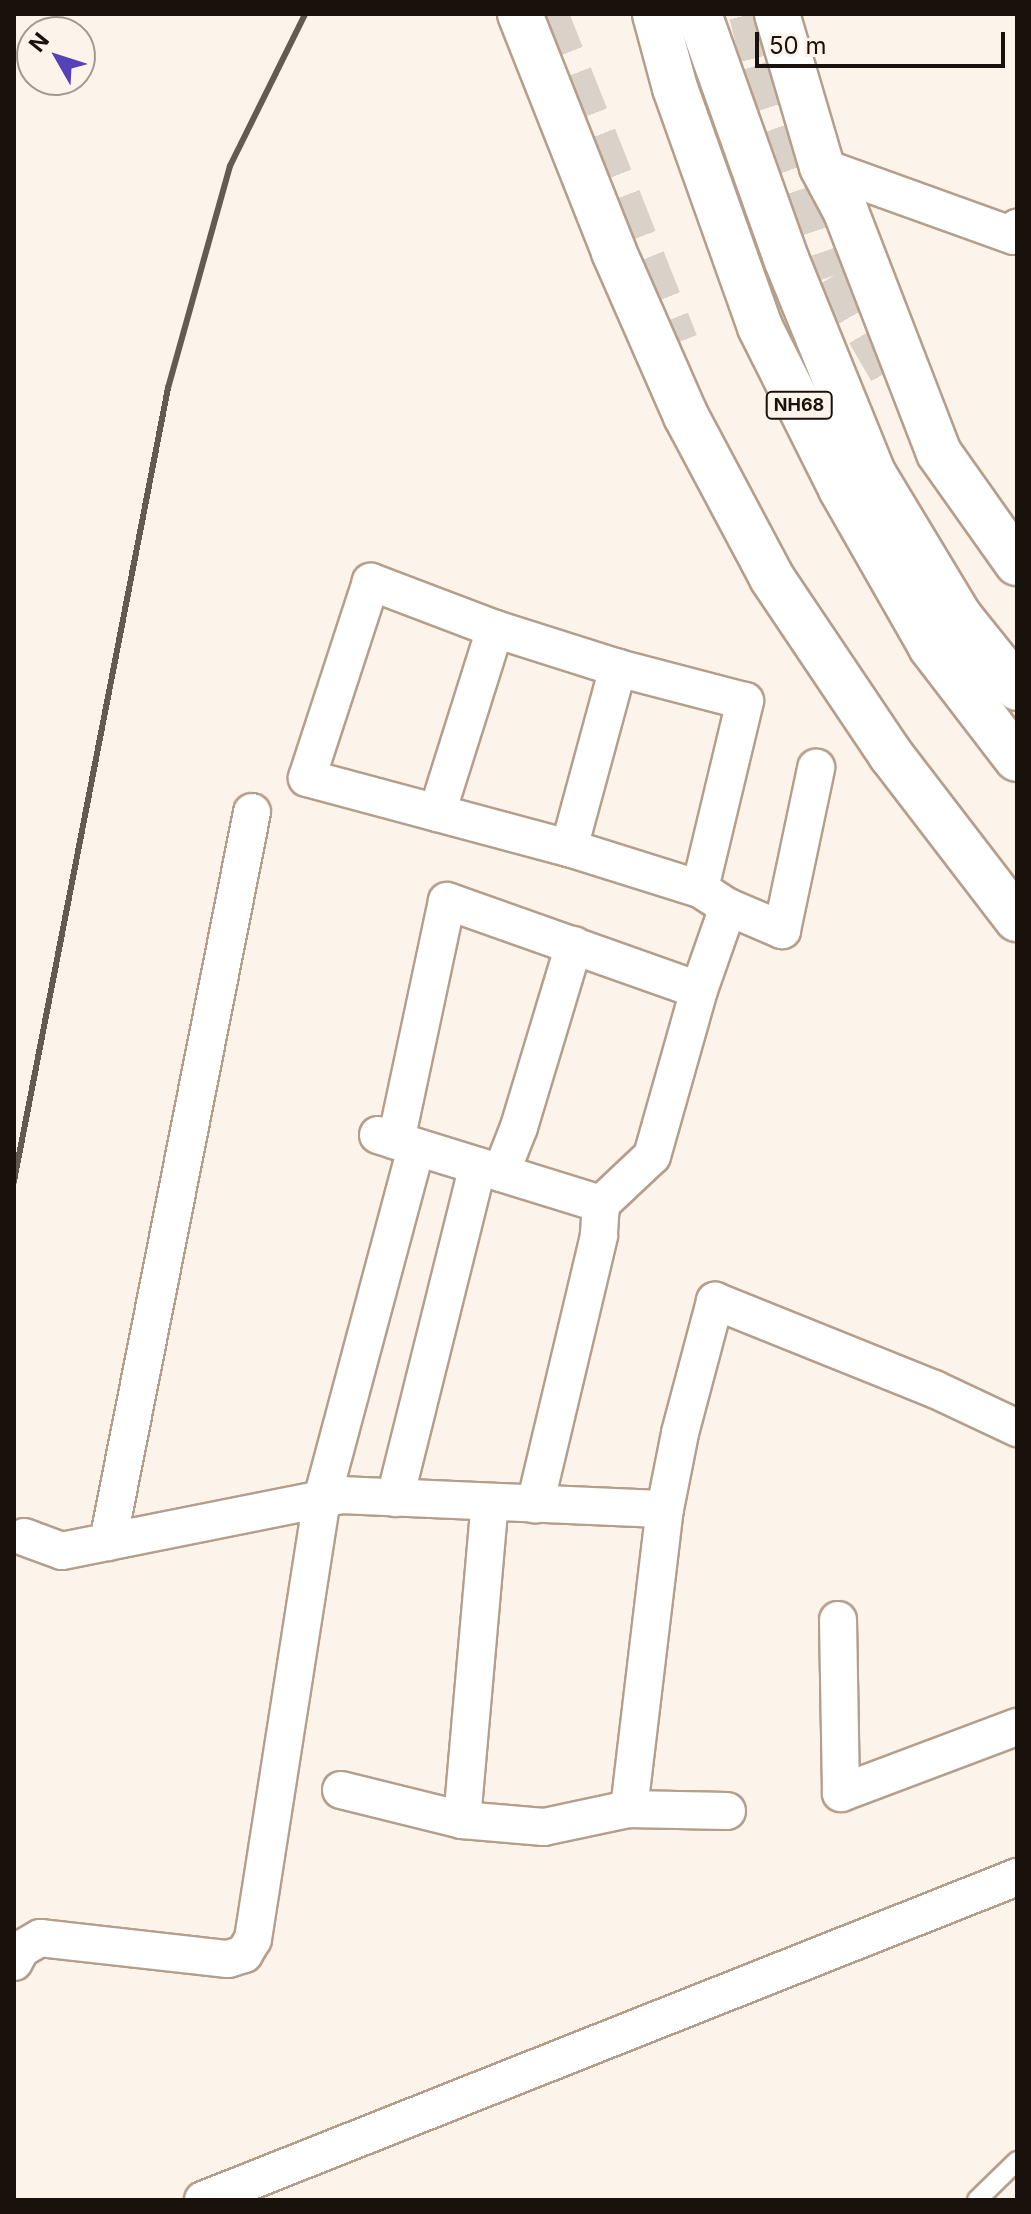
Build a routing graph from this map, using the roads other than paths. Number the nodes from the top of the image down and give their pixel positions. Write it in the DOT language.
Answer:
graph roads {
  1 [pos="520,14"];
  2 [pos="655,14"];
  3 [pos="699,14"];
  4 [pos="777,14"];
  5 [pos="822,167"];
  6 [pos="1017,228"];
  7 [pos="1017,563"];
  8 [pos="495,629"];
  9 [pos="618,668"];
  10 [pos="1017,688"];
  11 [pos="1017,759"];
  12 [pos="816,768"];
  13 [pos="252,812"];
  14 [pos="437,813"];
  15 [pos="569,848"];
  16 [pos="714,898"];
  17 [pos="1017,919"];
  18 [pos="574,945"];
  19 [pos="699,990"];
  20 [pos="396,1141"];
  21 [pos="490,1170"];
  22 [pos="601,1204"];
  23 [pos="1017,1428"];
  24 [pos="395,1498"];
  25 [pos="322,1499"];
  26 [pos="490,1502"];
  27 [pos="535,1504"];
  28 [pos="665,1509"];
  29 [pos="24,1537"];
  30 [pos="108,1542"];
  31 [pos="838,1620"];
  32 [pos="1017,1727"];
  33 [pos="341,1790"];
  34 [pos="629,1809"];
  35 [pos="727,1811"];
  36 [pos="462,1820"];
  37 [pos="1017,1877"];
  38 [pos="14,1962"];
  39 [pos="1017,2161"];
  40 [pos="203,2200"];
  41 [pos="977,2200"];
  1 -- 17 [label="main road"];
  2 -- 11 [label="main road, NH68"];
  3 -- 10 [label="main road, NH68"];
  4 -- 5 [label="main road"];
  5 -- 6 [label="street"];
  5 -- 7 [label="main road"];
  8 -- 9 [label="street"];
  8 -- 14 [label="street"];
  8 -- 14 [label="street"];
  9 -- 15 [label="street"];
  9 -- 16 [label="street"];
  12 -- 16 [label="street"];
  13 -- 30 [label="street"];
  14 -- 15 [label="street"];
  15 -- 16 [label="street"];
  16 -- 19 [label="street"];
  18 -- 19 [label="street"];
  18 -- 20 [label="street"];
  18 -- 21 [label="street"];
  19 -- 22 [label="street"];
  20 -- 21 [label="street"];
  20 -- 25 [label="street"];
  21 -- 22 [label="street"];
  21 -- 24 [label="street"];
  22 -- 27 [label="street"];
  23 -- 28 [label="street"];
  24 -- 25 [label="street"];
  24 -- 26 [label="street"];
  25 -- 30 [label="street"];
  25 -- 38 [label="street"];
  26 -- 27 [label="street"];
  26 -- 36 [label="street"];
  27 -- 28 [label="street"];
  28 -- 34 [label="street"];
  29 -- 30 [label="street"];
  31 -- 32 [label="street"];
  33 -- 36 [label="street"];
  34 -- 35 [label="street"];
  34 -- 36 [label="street"];
  37 -- 40 [label="street"];
  39 -- 41 [label="lane"];
}
